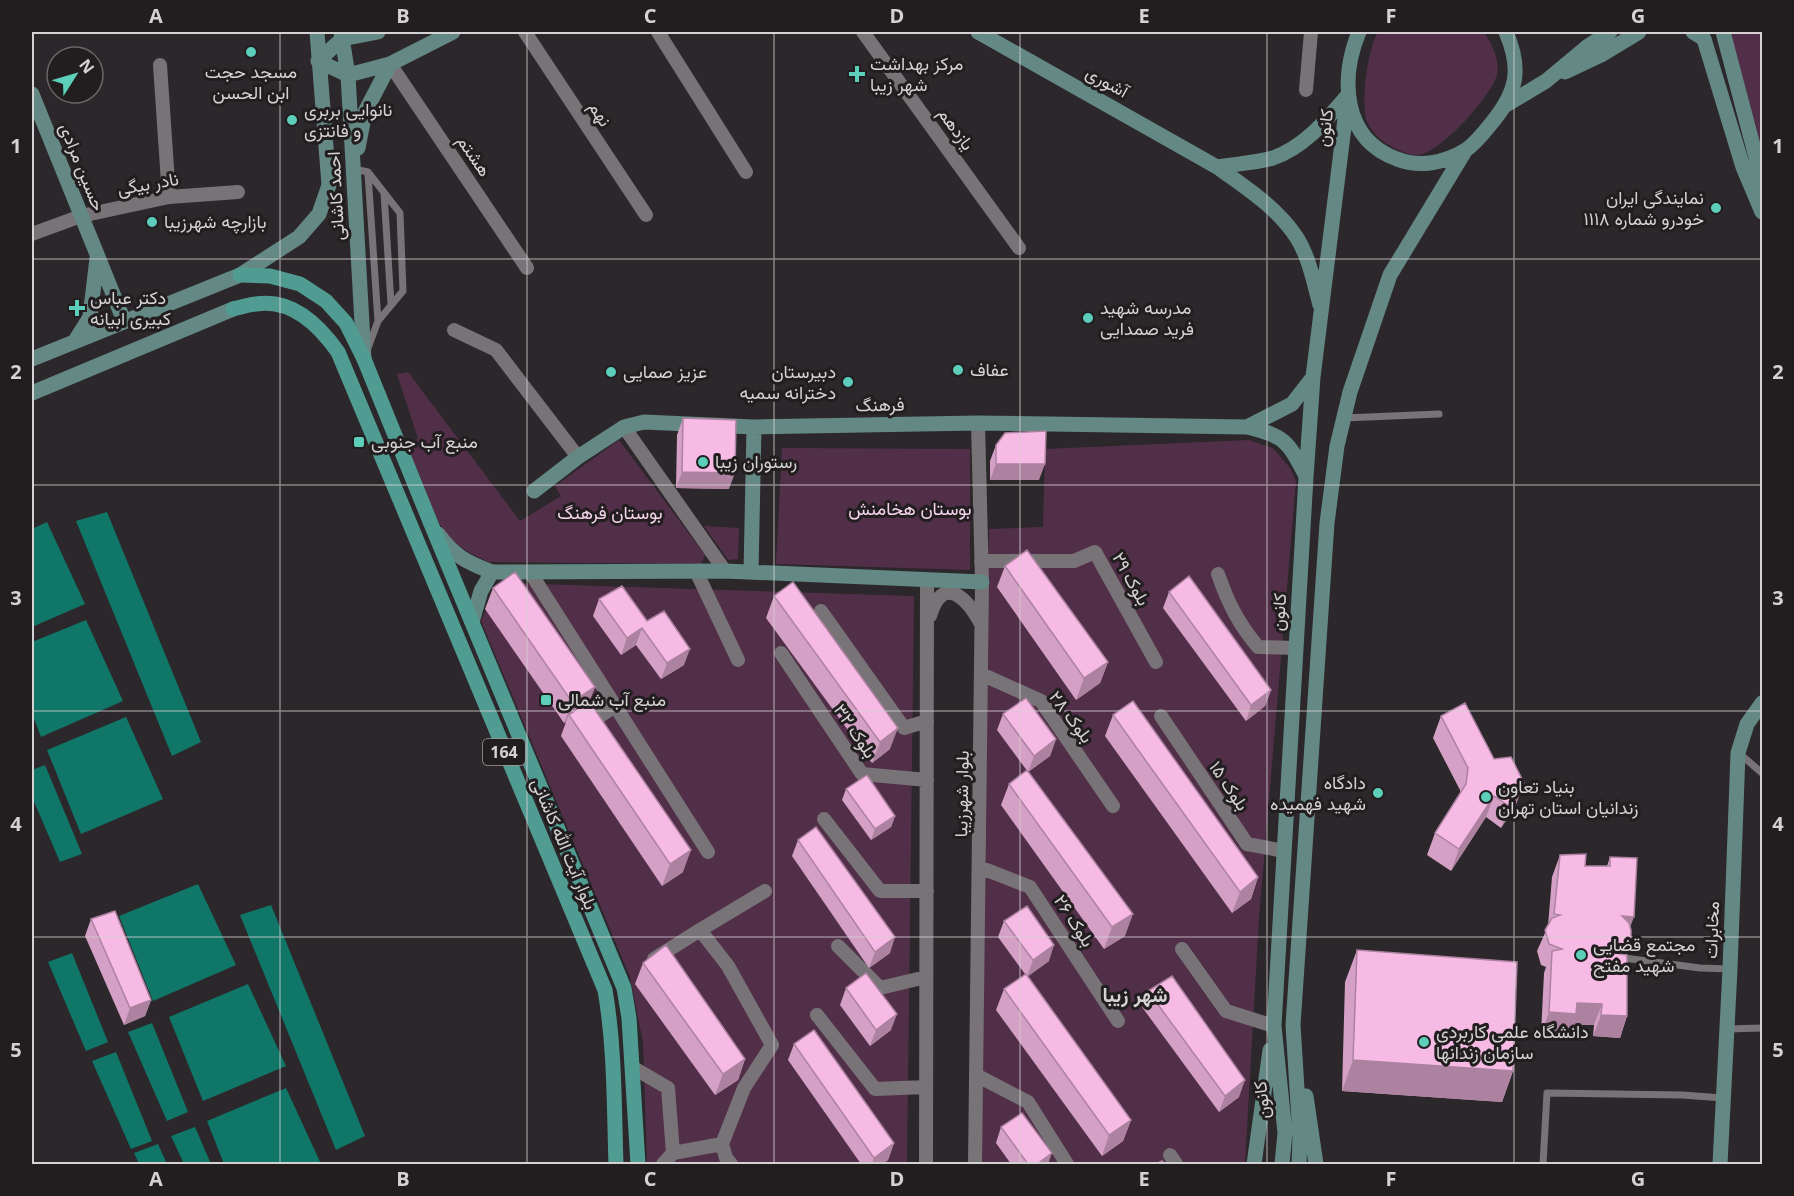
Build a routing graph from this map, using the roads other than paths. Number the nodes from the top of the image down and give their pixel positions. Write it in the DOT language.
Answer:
graph roads {
  1 [pos="317,32"];
  2 [pos="378,32"];
  3 [pos="453,32"];
  4 [pos="525,32"];
  5 [pos="658,32"];
  6 [pos="863,32"];
  7 [pos="978,32"];
  8 [pos="1311,32"];
  9 [pos="1359,32"];
  10 [pos="1506,32"];
  11 [pos="1610,32"];
  12 [pos="1639,32"];
  13 [pos="1693,32"];
  14 [pos="1723,32"];
  15 [pos="342,35"];
  16 [pos="318,61"];
  17 [pos="390,64"];
  18 [pos="160,65"];
  19 [pos="348,75"];
  20 [pos="1546,81"];
  21 [pos="1306,90"];
  22 [pos="32,94"];
  23 [pos="1348,95"];
  24 [pos="1506,105"];
  25 [pos="1465,150"];
  26 [pos="1217,167"];
  27 [pos="361,170"];
  28 [pos="746,172"];
  29 [pos="238,192"];
  30 [pos="384,192"];
  31 [pos="169,196"];
  32 [pos="1762,202"];
  33 [pos="1762,212"];
  34 [pos="646,215"];
  35 [pos="81,216"];
  36 [pos="32,234"];
  37 [pos="1019,248"];
  38 [pos="97,255"];
  39 [pos="527,268"];
  40 [pos="240,275"];
  41 [pos="392,304"];
  42 [pos="1321,309"];
  43 [pos="124,321"];
  44 [pos="378,321"];
  45 [pos="454,330"];
  46 [pos="75,341"];
  47 [pos="32,358"];
  48 [pos="364,359"];
  49 [pos="1313,377"];
  50 [pos="32,393"];
  51 [pos="1439,414"];
  52 [pos="1344,418"];
  53 [pos="978,423"];
  54 [pos="624,427"];
  55 [pos="754,427"];
  56 [pos="1248,428"];
  57 [pos="578,457"];
  58 [pos="1306,477"];
  59 [pos="534,491"];
  60 [pos="431,524"];
  61 [pos="1303,540"];
  62 [pos="1326,541"];
  63 [pos="981,561"];
  64 [pos="696,571"];
  65 [pos="725,571"];
  66 [pos="492,572"];
  67 [pos="530,572"];
  68 [pos="751,572"];
  69 [pos="1218,574"];
  70 [pos="927,581"];
  71 [pos="982,582"];
  72 [pos="1299,600"];
  73 [pos="1323,603"];
  74 [pos="821,610"];
  75 [pos="472,622"];
  76 [pos="927,624"];
  77 [pos="982,626"];
  78 [pos="1296,648"];
  79 [pos="781,653"];
  80 [pos="738,660"];
  81 [pos="1156,662"];
  82 [pos="981,674"];
  83 [pos="1762,703"];
  84 [pos="615,706"];
  85 [pos="1161,716"];
  86 [pos="927,721"];
  87 [pos="574,734"];
  88 [pos="1738,753"];
  89 [pos="1762,772"];
  90 [pos="927,780"];
  91 [pos="1113,806"];
  92 [pos="824,819"];
  93 [pos="1284,851"];
  94 [pos="708,852"];
  95 [pos="979,867"];
  96 [pos="765,891"];
  97 [pos="927,891"];
  98 [pos="700,930"];
  99 [pos="838,946"];
  100 [pos="1182,949"];
  101 [pos="1624,958"];
  102 [pos="652,960"];
  103 [pos="1730,969"];
  104 [pos="926,977"];
  105 [pos="817,1015"];
  106 [pos="1118,1021"];
  107 [pos="1293,1024"];
  108 [pos="1274,1026"];
  109 [pos="1762,1028"];
  110 [pos="1727,1029"];
  111 [pos="632,1067"];
  112 [pos="976,1075"];
  113 [pos="926,1087"];
  114 [pos="1723,1098"];
  115 [pos="1292,1135"];
  116 [pos="722,1144"];
  117 [pos="673,1153"];
  118 [pos="616,1164"];
  119 [pos="638,1164"];
  120 [pos="663,1164"];
  121 [pos="731,1164"];
  122 [pos="926,1164"];
  123 [pos="975,1164"];
  124 [pos="1067,1164"];
  125 [pos="1254,1164"];
  126 [pos="1282,1164"];
  127 [pos="1299,1164"];
  128 [pos="1316,1164"];
  129 [pos="1543,1164"];
  130 [pos="1720,1164"];
  1 -- 16 [label="main road, احمد کاشانی"];
  2 -- 15 [label="main road"];
  3 -- 17 [label="main road"];
  4 -- 34 [label="street, نهم"];
  5 -- 28 [label="street"];
  6 -- 37 [label="street, یازدهم"];
  7 -- 26 [label="main road, آشوری"];
  8 -- 21 [label="street"];
  9 -- 23 [label="main road, کانون"];
  10 -- 24 [label="main road"];
  11 -- 20 [label="main road"];
  12 -- 20 [label="main road"];
  13 -- 33 [label="main road"];
  14 -- 32 [label="main road"];
  15 -- 16 [label="main road"];
  15 -- 19 [label="main road, احمد کاشانی / 164"];
  16 -- 19 [label="main road"];
  16 -- 40 [label="main road, احمد کاشانی"];
  17 -- 19 [label="main road"];
  17 -- 27 [label="main road"];
  17 -- 39 [label="street, هشتم"];
  18 -- 31 [label="street"];
  19 -- 27 [label="main road, احمد کاشانی / 164"];
  20 -- 24 [label="main road"];
  22 -- 35 [label="main road, حسین مرادی"];
  23 -- 25 [label="main road"];
  23 -- 26 [label="main road"];
  23 -- 42 [label="main road, کانون"];
  24 -- 25 [label="main road"];
  25 -- 52 [label="main road, کانون"];
  26 -- 42 [label="main road, آشوری"];
  27 -- 30 [label="lane"];
  27 -- 44 [label="lane"];
  27 -- 48 [label="main road, احمد کاشانی / 164"];
  29 -- 31 [label="street, نادر بیگی"];
  30 -- 41 [label="lane"];
  30 -- 41 [label="lane"];
  31 -- 35 [label="street, نادر بیگی"];
  35 -- 36 [label="street, نادر بیگی"];
  35 -- 38 [label="main road, حسین مرادی"];
  38 -- 43 [label="main road, حسین مرادی"];
  38 -- 46 [label="main road, حسین مرادی"];
  40 -- 43 [label="main road, احمد کاشانی"];
  40 -- 48 [label="main road, بلوار آیت الله کاشانی"];
  41 -- 44 [label="lane"];
  42 -- 49 [label="main road, کانون"];
  43 -- 46 [label="main road, احمد کاشانی"];
  44 -- 48 [label="lane"];
  45 -- 57 [label="street"];
  46 -- 47 [label="main road, احمد کاشانی"];
  48 -- 60 [label="main road, بلوار آیت الله کاشانی / 164"];
  49 -- 56 [label="main road"];
  49 -- 58 [label="main road, کانون"];
  50 -- 118 [label="main road, بلوار آیت الله کاشانی / 164"];
  51 -- 52 [label="lane"];
  52 -- 62 [label="main road, کانون"];
  53 -- 55 [label="main road, فرهنگ"];
  53 -- 56 [label="main road, فرهنگ"];
  53 -- 63 [label="street, بلوار شهرزیبا"];
  54 -- 55 [label="main road, فرهنگ"];
  54 -- 57 [label="main road, فرهنگ"];
  54 -- 65 [label="street"];
  55 -- 68 [label="main road"];
  56 -- 58 [label="main road, فرهنگ"];
  57 -- 59 [label="main road, فرهنگ"];
  58 -- 61 [label="main road, کانون"];
  60 -- 66 [label="main road"];
  60 -- 75 [label="main road, بلوار آیت الله کاشانی / 164"];
  61 -- 62 [label="main road"];
  61 -- 72 [label="main road, کانون"];
  62 -- 73 [label="main road, کانون"];
  63 -- 71 [label="street, بلوار شهرزیبا"];
  63 -- 81 [label="street, بلوک ۲۹"];
  64 -- 65 [label="main road"];
  64 -- 67 [label="main road"];
  64 -- 80 [label="street"];
  65 -- 68 [label="main road"];
  66 -- 67 [label="main road"];
  66 -- 75 [label="main road"];
  67 -- 84 [label="street"];
  68 -- 70 [label="main road"];
  69 -- 78 [label="street"];
  70 -- 71 [label="main road"];
  70 -- 76 [label="street, بلوار شهرزیبا"];
  71 -- 77 [label="street, بلوار شهرزیبا"];
  72 -- 73 [label="main road"];
  72 -- 78 [label="main road, کانون"];
  73 -- 107 [label="main road, کانون"];
  74 -- 86 [label="street"];
  75 -- 111 [label="main road, بلوار آیت الله کاشانی / 164"];
  76 -- 77 [label="street"];
  76 -- 86 [label="street, بلوار شهرزیبا"];
  77 -- 82 [label="street, بلوار شهرزیبا"];
  78 -- 93 [label="main road, کانون"];
  79 -- 90 [label="street, بلوک ۳۲"];
  82 -- 91 [label="street, بلوک ۲۸"];
  82 -- 95 [label="street, بلوار شهرزیبا"];
  83 -- 88 [label="main road, مخابرات"];
  84 -- 87 [label="street"];
  84 -- 94 [label="street"];
  85 -- 93 [label="street, بلوک ۱۵"];
  86 -- 90 [label="street, بلوار شهرزیبا"];
  88 -- 89 [label="lane"];
  88 -- 103 [label="main road, مخابرات"];
  90 -- 97 [label="street, بلوار شهرزیبا"];
  92 -- 97 [label="street"];
  93 -- 108 [label="main road, کانون"];
  95 -- 106 [label="street, بلوک ۲۶"];
  95 -- 112 [label="street, بلوار شهرزیبا"];
  96 -- 98 [label="street"];
  97 -- 104 [label="street, بلوار شهرزیبا"];
  98 -- 102 [label="street"];
  98 -- 116 [label="street"];
  99 -- 104 [label="street"];
  100 -- 108 [label="street"];
  101 -- 103 [label="lane"];
  103 -- 110 [label="main road, مخابرات"];
  104 -- 113 [label="street, بلوار شهرزیبا"];
  105 -- 113 [label="street"];
  107 -- 115 [label="main road, کانون"];
  107 -- 128 [label="main road, کانون"];
  108 -- 115 [label="main road, کانون"];
  108 -- 125 [label="main road"];
  109 -- 110 [label="lane"];
  110 -- 114 [label="main road, مخابرات"];
  111 -- 117 [label="street"];
  111 -- 119 [label="main road, بلوار آیت الله کاشانی / 164"];
  112 -- 123 [label="street, بلوار شهرزیبا"];
  112 -- 124 [label="street"];
  113 -- 122 [label="street, بلوار شهرزیبا"];
  114 -- 129 [label="lane"];
  114 -- 130 [label="main road, مخابرات"];
  115 -- 126 [label="main road"];
  115 -- 127 [label="main road"];
  116 -- 117 [label="street"];
  116 -- 121 [label="street"];
  117 -- 120 [label="street"];
}
